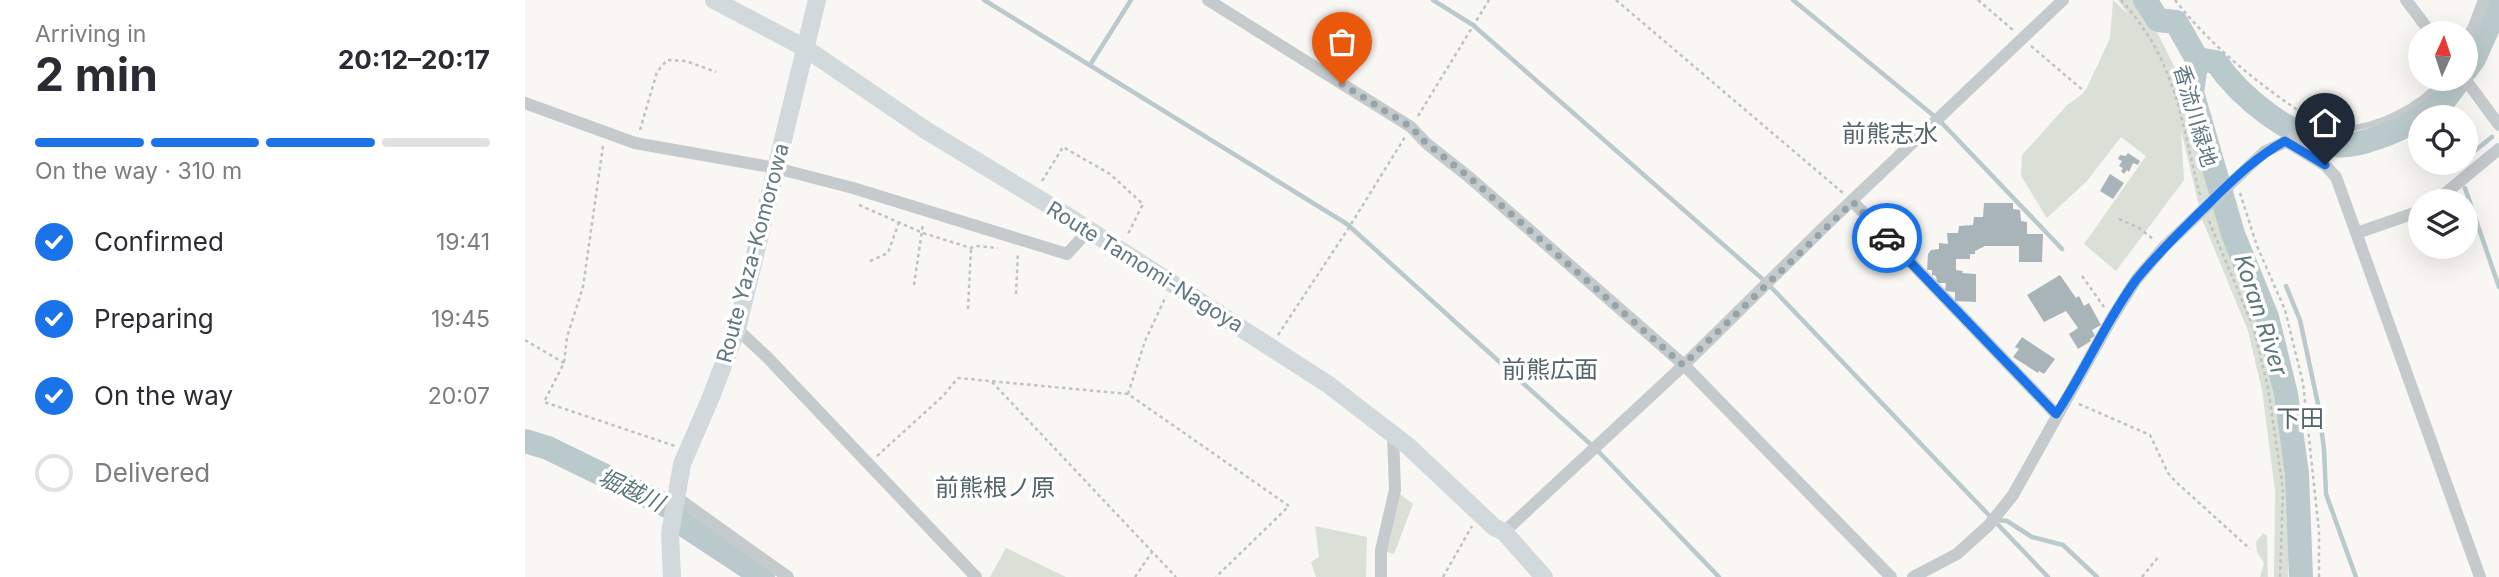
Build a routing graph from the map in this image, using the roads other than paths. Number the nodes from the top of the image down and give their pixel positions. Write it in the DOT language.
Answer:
graph roads {
  1 [pos="714,0"];
  2 [pos="817,0"];
  3 [pos="1208,0"];
  4 [pos="2063,0"];
  5 [pos="2406,0"];
  6 [pos="2484,0"];
  7 [pos="2422,21"];
  8 [pos="2476,21"];
  9 [pos="805,48"];
  10 [pos="2432,91"];
  11 [pos="2474,91"];
  12 [pos="525,103"];
  13 [pos="2499,125"];
  14 [pos="2317,126"];
  15 [pos="2290,139"];
  16 [pos="2499,149"];
  17 [pos="776,168"];
  18 [pos="2451,189"];
  19 [pos="1853,202"];
  20 [pos="2408,215"];
  21 [pos="1088,231"];
  22 [pos="2357,233"];
  23 [pos="737,329"];
  24 [pos="1683,365"];
  25 [pos="2056,414"];
  26 [pos="1393,434"];
  27 [pos="676,498"];
  28 [pos="1504,532"];
  29 [pos="672,577"];
  30 [pos="789,577"];
  31 [pos="977,577"];
  32 [pos="1381,577"];
  33 [pos="1544,577"];
  34 [pos="1891,577"];
  35 [pos="1913,577"];
  36 [pos="2480,577"];
  1 -- 9 [label="main road, Route Tamomi-Nagoya"];
  2 -- 9 [label="main road, Route Yaza-Komorowa"];
  3 -- 24 [label="street"];
  4 -- 19 [label="street"];
  5 -- 7 [label="street"];
  6 -- 8 [label="street"];
  9 -- 17 [label="main road, Route Yaza-Komorowa"];
  9 -- 21 [label="main road, Route Tamomi-Nagoya"];
  10 -- 14 [label="lane"];
  11 -- 13 [label="street"];
  12 -- 17 [label="street"];
  14 -- 15 [label="street"];
  15 -- 22 [label="street"];
  15 -- 25 [label="street"];
  16 -- 18 [label="street"];
  17 -- 21 [label="street"];
  17 -- 23 [label="main road, Route Yaza-Komorowa"];
  19 -- 24 [label="street"];
  19 -- 25 [label="street"];
  20 -- 22 [label="street"];
  21 -- 26 [label="main road, Route Tamomi-Nagoya"];
  22 -- 36 [label="street"];
  23 -- 27 [label="main road, Route Yaza-Komorowa"];
  23 -- 31 [label="street"];
  24 -- 28 [label="street"];
  24 -- 34 [label="street"];
  25 -- 35 [label="street"];
  26 -- 28 [label="main road, Route Tamomi-Nagoya"];
  26 -- 32 [label="street"];
  27 -- 29 [label="main road, Route Yaza-Komorowa"];
  27 -- 30 [label="street"];
  28 -- 33 [label="main road, Route Tamomi-Nagoya"];
}
